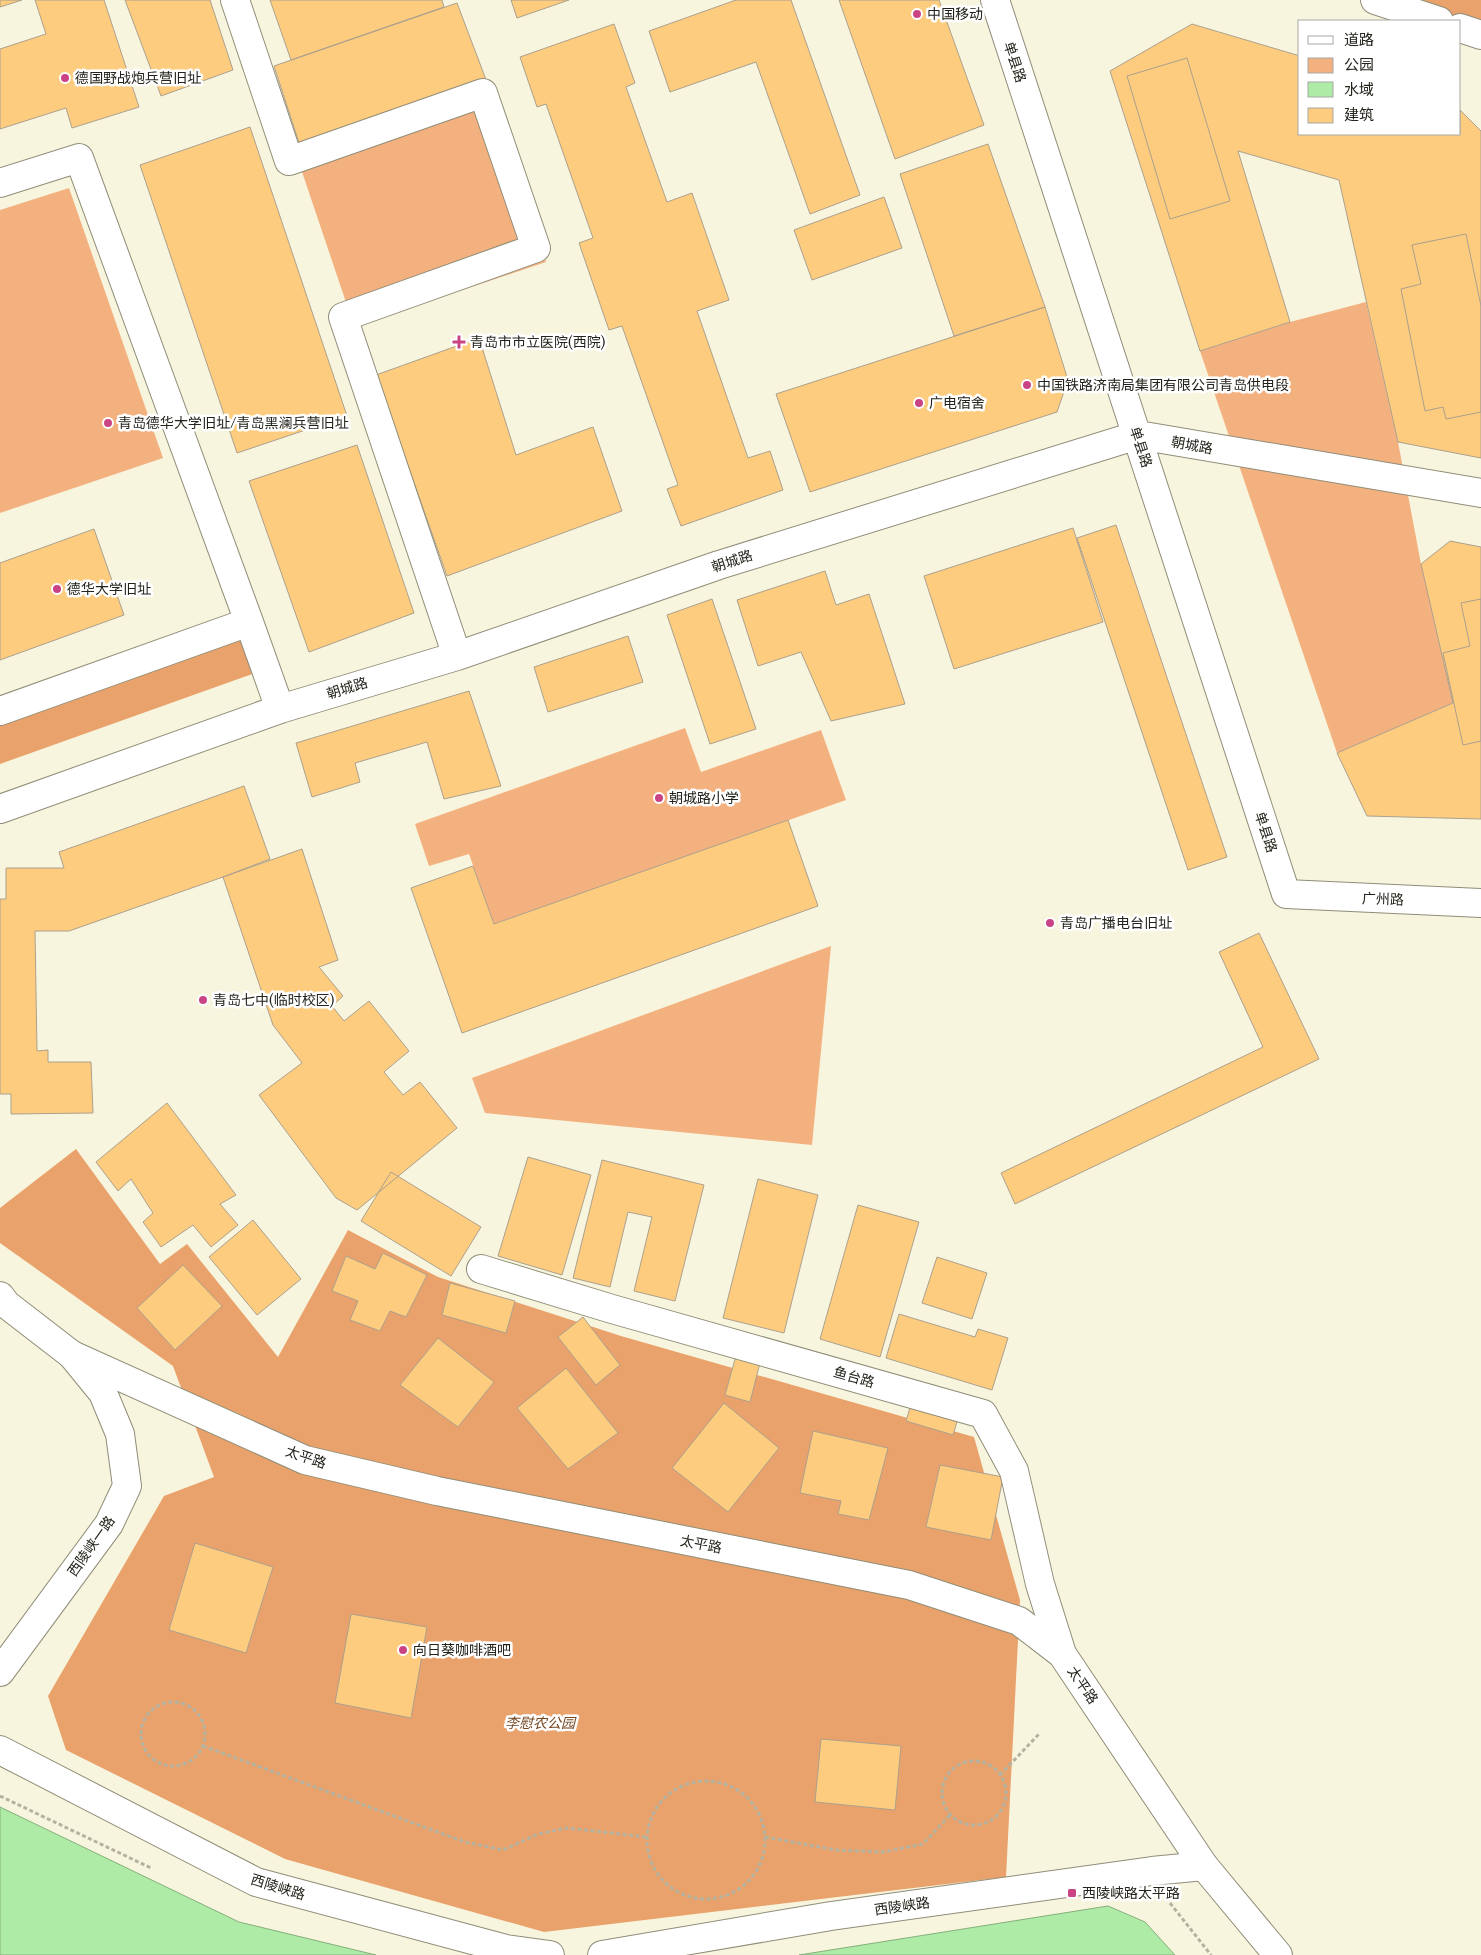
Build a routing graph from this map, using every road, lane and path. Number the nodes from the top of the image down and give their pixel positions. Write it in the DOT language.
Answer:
graph roads {
  1 [pos="236,0"];
  2 [pos="995,0"];
  3 [pos="1376,0"];
  4 [pos="1436,20"];
  5 [pos="1461,28"];
  6 [pos="1481,35"];
  7 [pos="0,183"];
  8 [pos="1138,436"];
  9 [pos="1481,493"];
  10 [pos="249,622"];
  11 [pos="457,656"];
  12 [pos="280,709"];
  13 [pos="0,711"];
  14 [pos="0,810"];
  15 [pos="1286,894"];
  16 [pos="1481,903"];
  17 [pos="481,1269"];
  18 [pos="0,1296"];
  19 [pos="72,1355"];
  20 [pos="1062,1654"];
  21 [pos="0,1672"];
  22 [pos="1039,1734"];
  23 [pos="203,1746"];
  24 [pos="0,1750"];
  25 [pos="1000,1774"];
  26 [pos="950,1816"];
  27 [pos="648,1837"];
  28 [pos="765,1838"];
  29 [pos="1204,1866"];
  30 [pos="550,1955"];
  31 [pos="602,1955"];
  32 [pos="1278,1955"];
  1 -- 11 [label="street"];
  2 -- 8 [label="street, 单县路"];
  3 -- 4 [label="street"];
  5 -- 6 [label="street"];
  7 -- 10 [label="street"];
  8 -- 9 [label="street, 朝城路"];
  8 -- 11 [label="street, 朝城路"];
  8 -- 15 [label="street, 单县路"];
  10 -- 12 [label="street"];
  10 -- 13 [label="street"];
  11 -- 12 [label="street, 朝城路"];
  12 -- 14 [label="street, 朝城路"];
  15 -- 16 [label="street, 广州路"];
  17 -- 20 [label="street, 鱼台路"];
  18 -- 19 [label="street, 太平路"];
  19 -- 20 [label="street, 太平路"];
  19 -- 21 [label="street, 西陵峡一路"];
  20 -- 29 [label="street, 太平路"];
  22 -- 25 [label="path"];
  23 -- 23 [label="path"];
  23 -- 27 [label="path"];
  24 -- 30 [label="street, 西陵峡路"];
  25 -- 26 [label="path"];
  25 -- 26 [label="path"];
  26 -- 28 [label="path"];
  27 -- 28 [label="path"];
  27 -- 28 [label="path"];
  29 -- 31 [label="street, 西陵峡路"];
  29 -- 32 [label="street, 太平路"];
}
